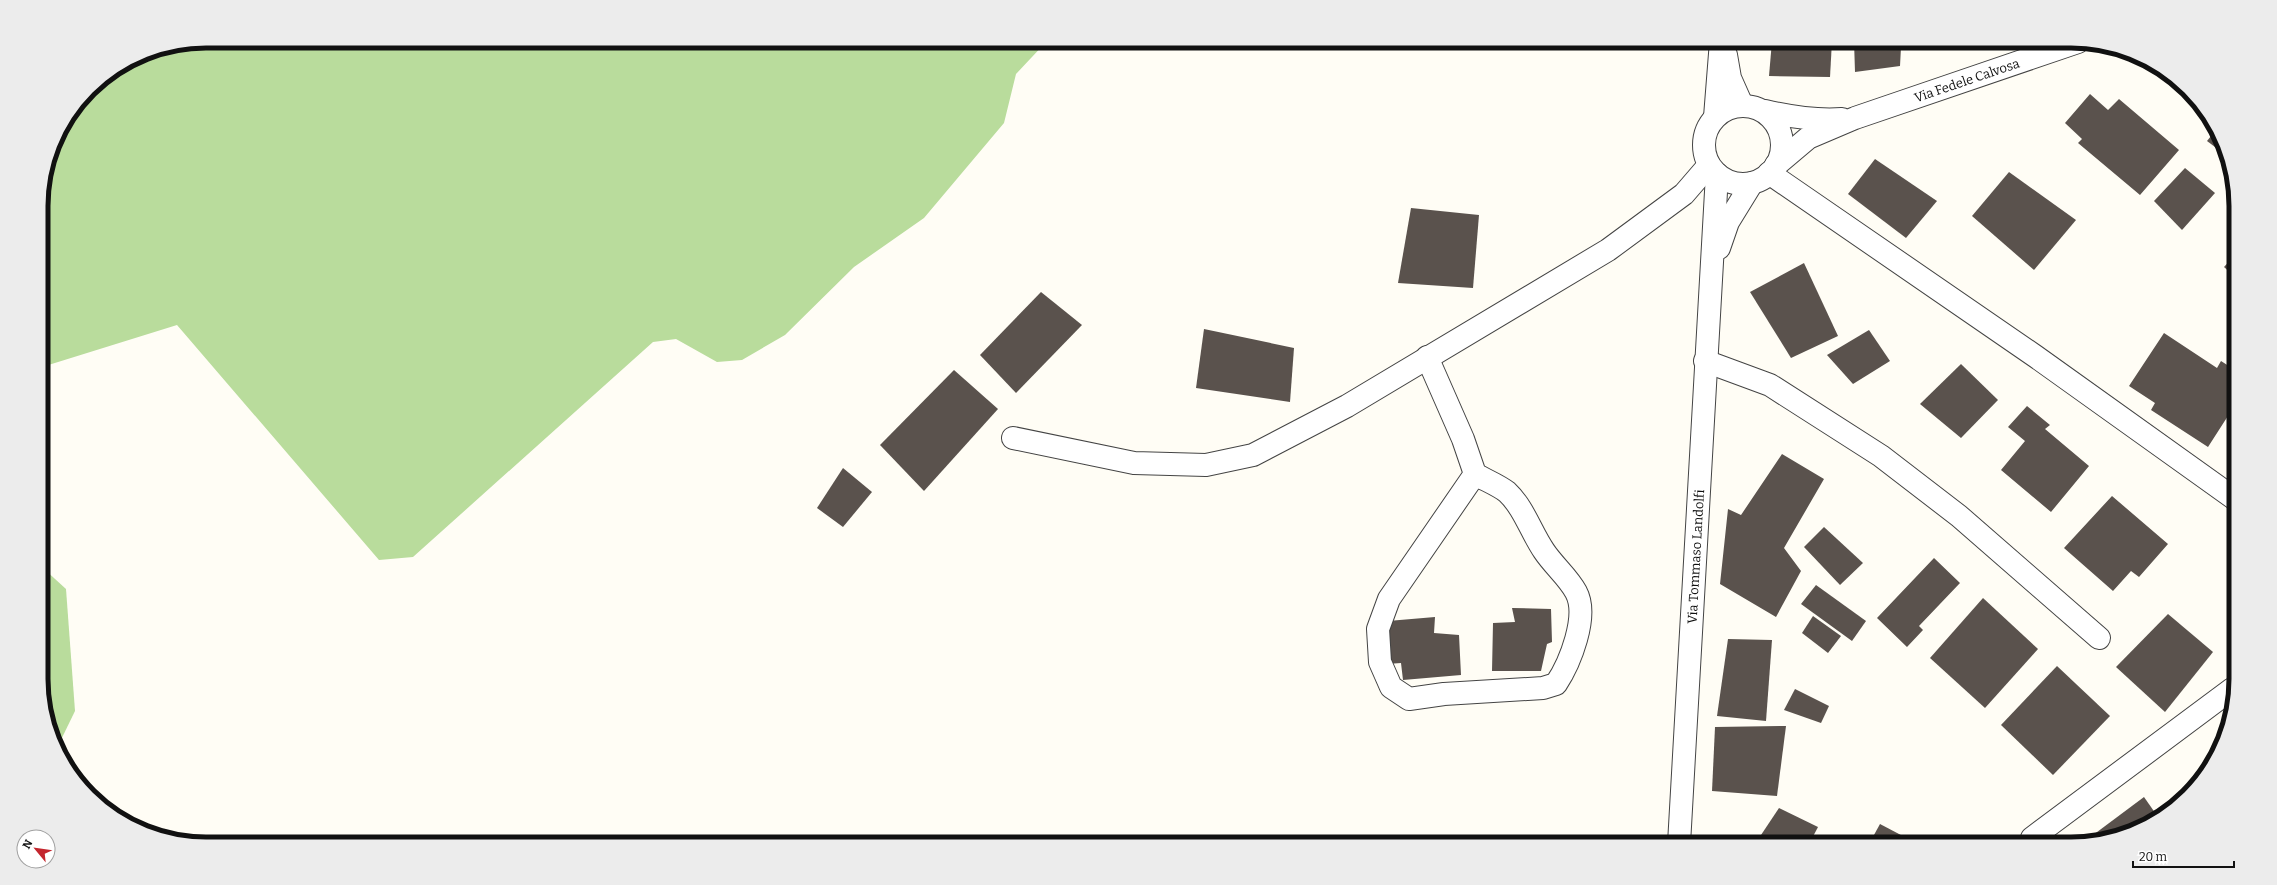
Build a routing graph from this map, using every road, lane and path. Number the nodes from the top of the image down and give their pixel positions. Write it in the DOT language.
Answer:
graph roads {
  1 [pos="1721,48"];
  2 [pos="1724,48"];
  3 [pos="2060,48"];
  4 [pos="1742,105"];
  5 [pos="1765,112"];
  6 [pos="1715,117"];
  7 [pos="1855,118"];
  8 [pos="1713,170"];
  9 [pos="1766,174"];
  10 [pos="1711,270"];
  11 [pos="1426,357"];
  12 [pos="1705,361"];
  13 [pos="1013,438"];
  14 [pos="1475,474"];
  15 [pos="2229,494"];
  16 [pos="2098,638"];
  17 [pos="2229,693"];
  18 [pos="1679,837"];
  19 [pos="2033,837"];
  1 -- 6 [label="street"];
  2 -- 4 [label="street"];
  3 -- 7 [label="street, Via Fedele Calvosa"];
  4 -- 5 [label="street"];
  4 -- 6 [label="street"];
  5 -- 7 [label="street, Via Fedele Calvosa"];
  5 -- 9 [label="street"];
  6 -- 8 [label="street"];
  7 -- 9 [label="street, Via Fedele Calvosa"];
  8 -- 9 [label="street"];
  8 -- 10 [label="street, Via Tommaso Landolfi"];
  8 -- 11 [label="street"];
  9 -- 10 [label="street, Via Tommaso Landolfi"];
  9 -- 15 [label="street"];
  10 -- 12 [label="street, Via Tommaso Landolfi"];
  11 -- 13 [label="street"];
  11 -- 14 [label="street"];
  12 -- 16 [label="street"];
  12 -- 18 [label="street, Via Tommaso Landolfi"];
  14 -- 14 [label="street"];
  17 -- 19 [label="street"];
}
